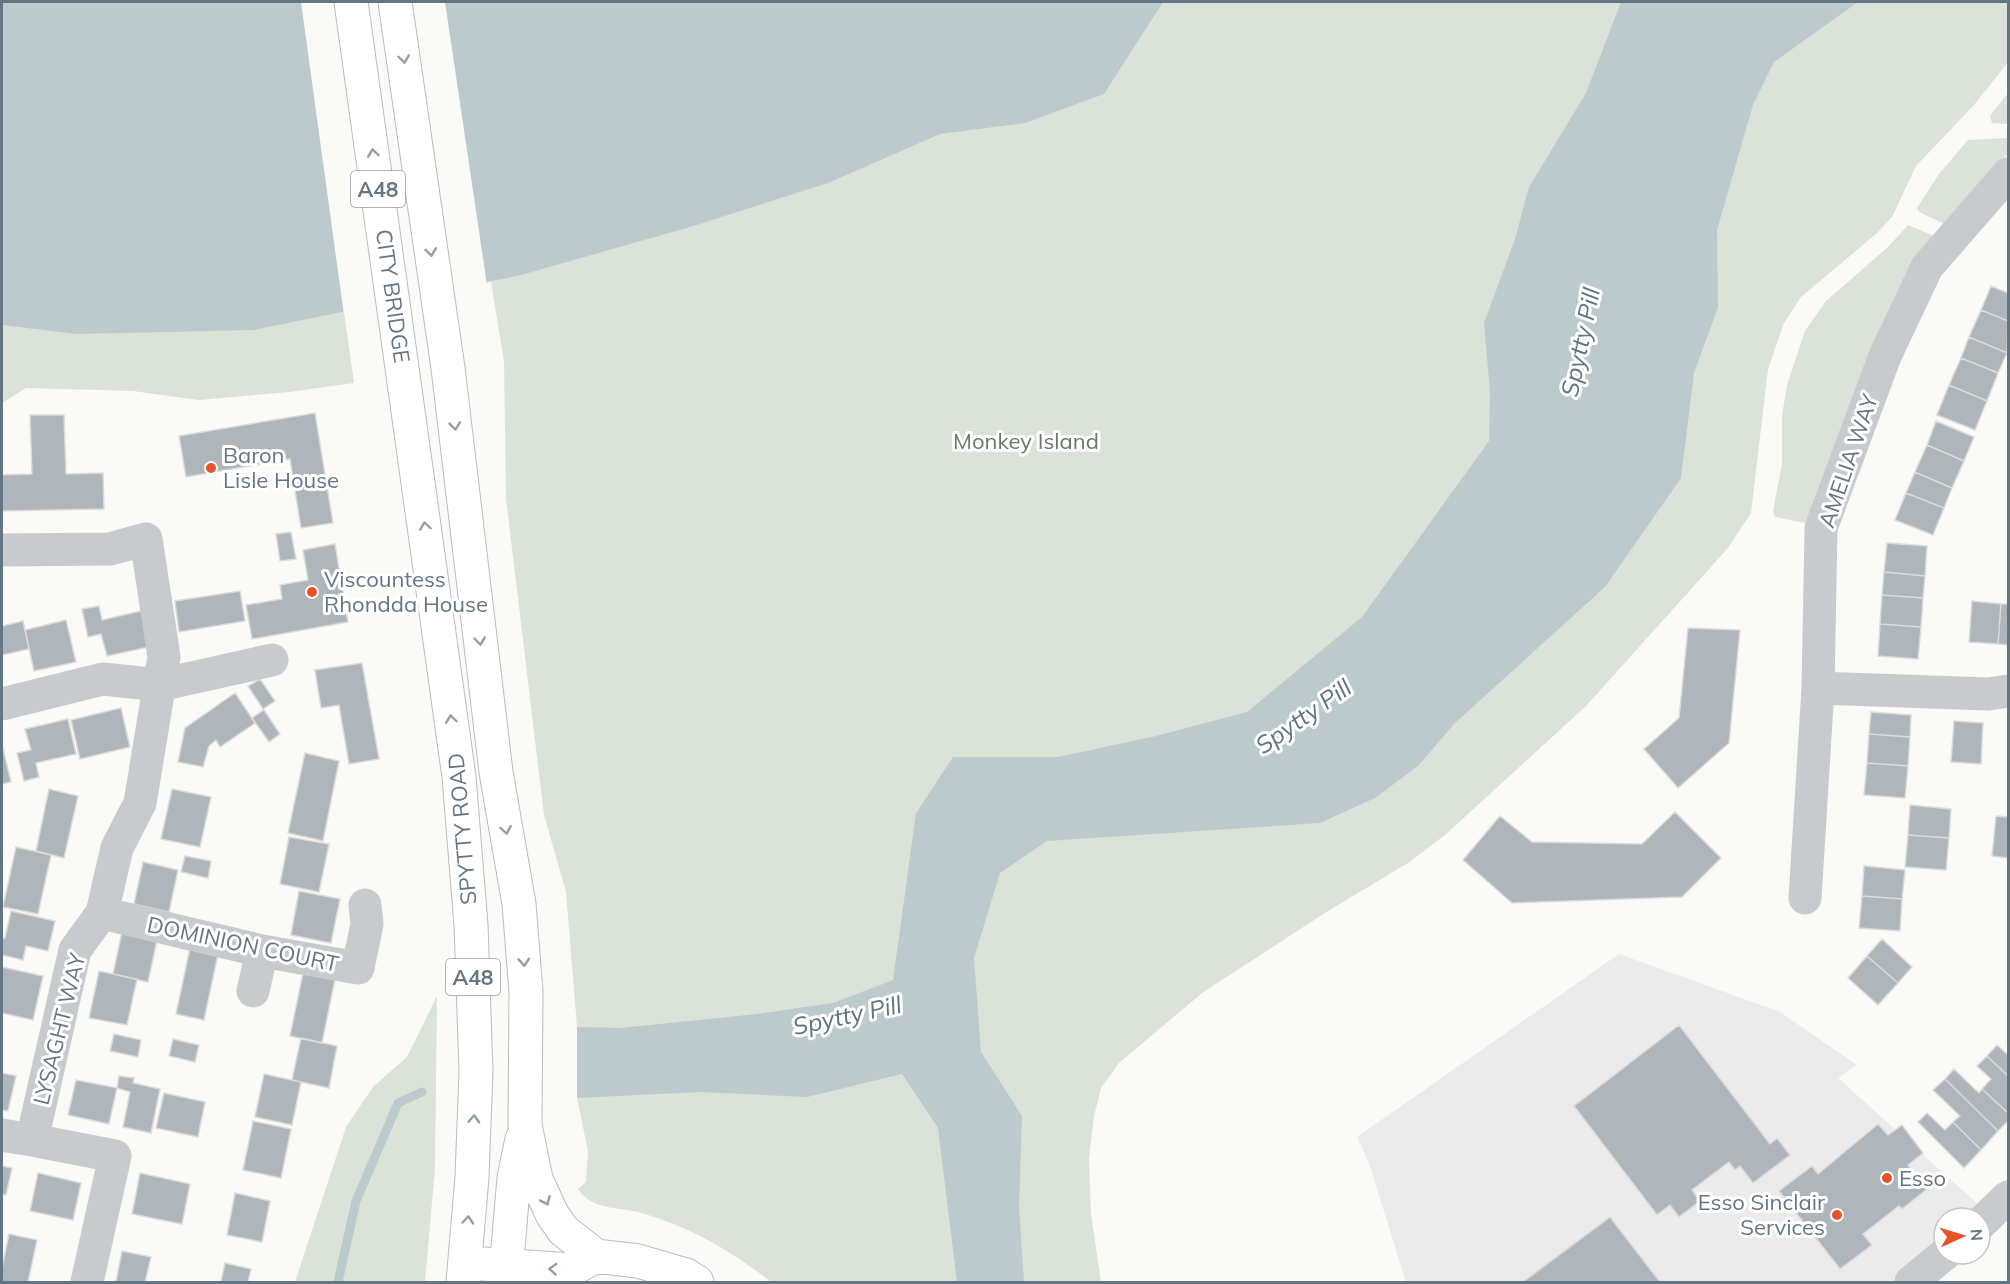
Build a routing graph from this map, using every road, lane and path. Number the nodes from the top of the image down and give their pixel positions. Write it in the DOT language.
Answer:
graph roads {
  1 [pos="351,2"];
  2 [pos="395,2"];
  3 [pos="2008,174"];
  4 [pos="405,377"];
  5 [pos="2,550"];
  6 [pos="272,660"];
  7 [pos="160,686"];
  8 [pos="1818,688"];
  9 [pos="2008,691"];
  10 [pos="2,704"];
  11 [pos="1805,898"];
  12 [pos="365,905"];
  13 [pos="102,913"];
  14 [pos="262,951"];
  15 [pos="253,991"];
  16 [pos="525,1125"];
  17 [pos="17,1138"];
  18 [pos="2008,1197"];
  19 [pos="1992,1212"];
  20 [pos="596,1256"];
  21 [pos="1932,1264"];
  22 [pos="464,1272"];
  23 [pos="506,1274"];
  24 [pos="87,1282"];
  25 [pos="698,1282"];
  26 [pos="1911,1282"];
  4 -- 1 [label="main road, CITY BRIDGE / A48, one-way"];
  2 -- 16 [label="main road, CITY BRIDGE / A48, one-way"];
  3 -- 8 [label="street, AMELIA WAY"];
  22 -- 4 [label="main road, SPYTTY ROAD / A48, one-way"];
  5 -- 7 [label="street, LYSAGHT WAY"];
  6 -- 7 [label="street"];
  7 -- 10 [label="street"];
  7 -- 13 [label="street, LYSAGHT WAY"];
  8 -- 9 [label="street"];
  8 -- 11 [label="street, AMELIA WAY"];
  12 -- 14 [label="street, DOMINION COURT"];
  13 -- 14 [label="street, DOMINION COURT"];
  13 -- 17 [label="street, LYSAGHT WAY"];
  14 -- 15 [label="street"];
  16 -- 20 [label="main road, A48, one-way"];
  16 -- 23 [label="main road, A48"];
  17 -- 24 [label="street"];
  18 -- 19 [label="street"];
  20 -- 23 [label="main road, A48, one-way"];
  20 -- 25 [label="main road"];
  21 -- 26 [label="street"];
  22 -- 23 [label="main road, A48"];
}
